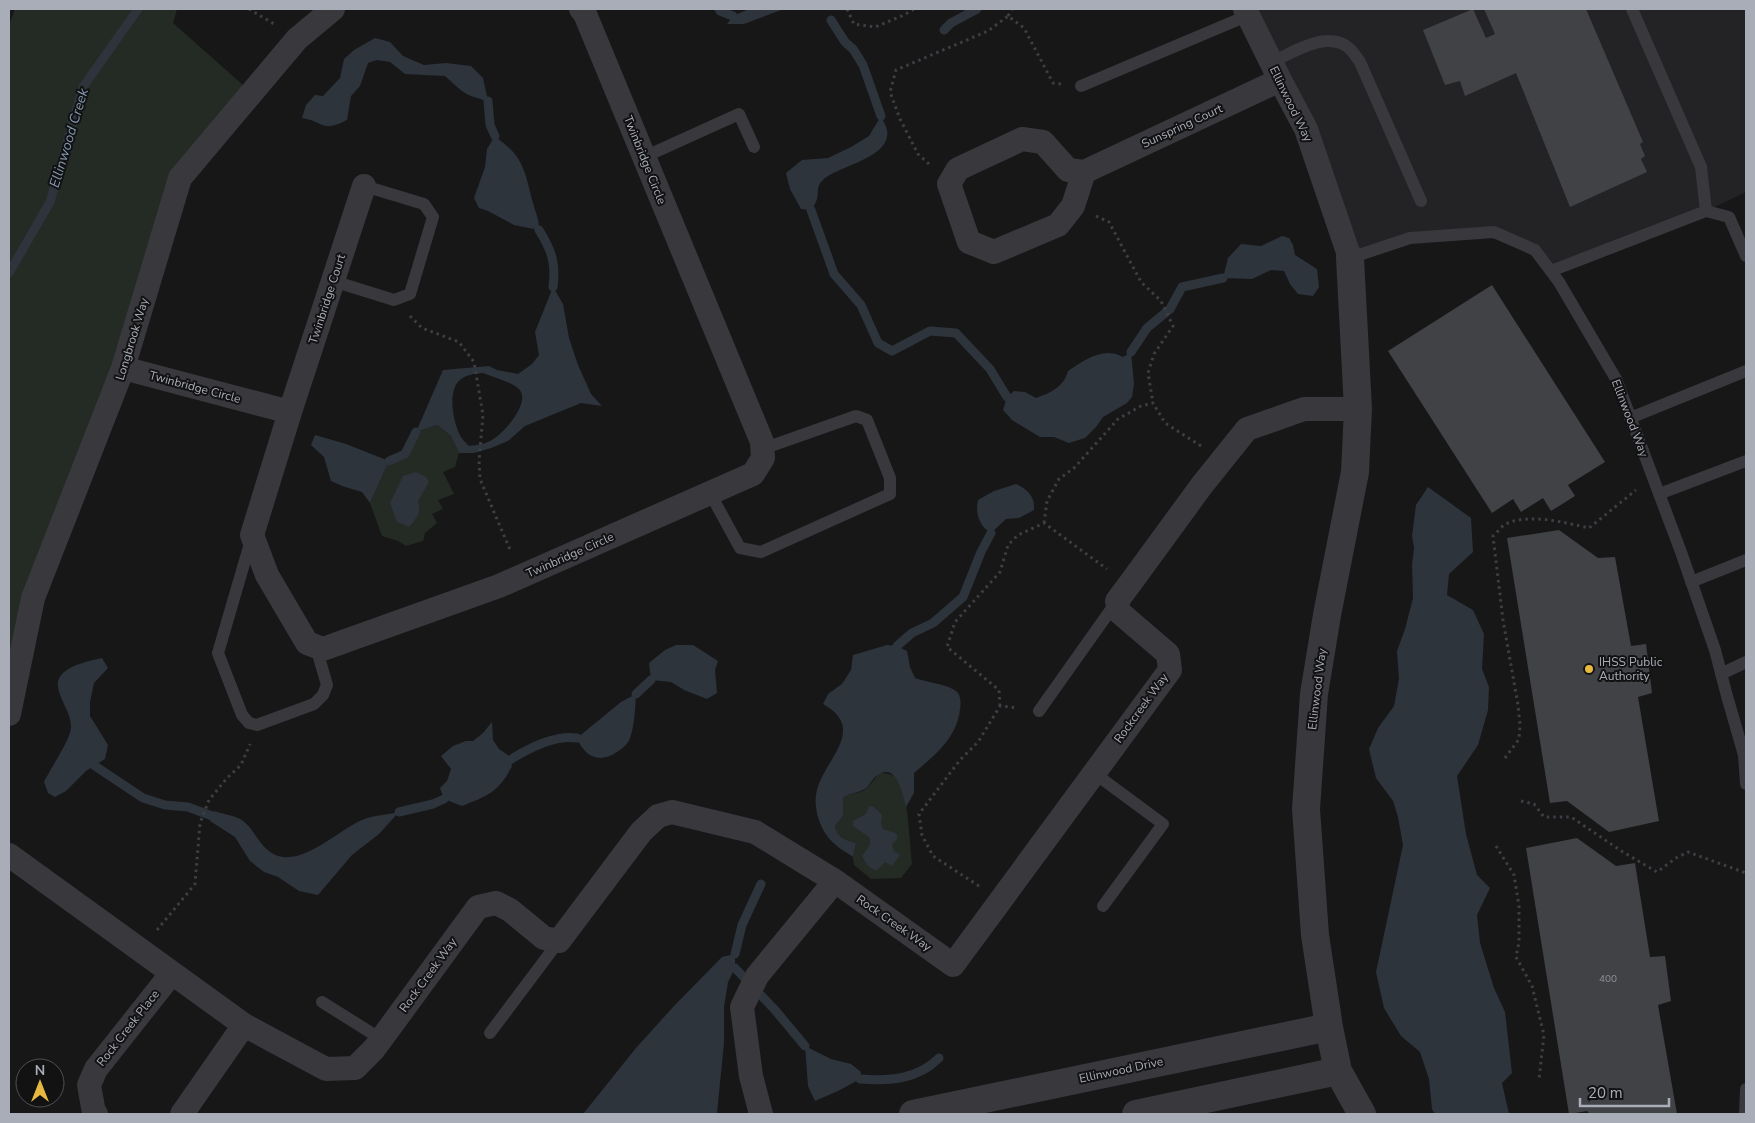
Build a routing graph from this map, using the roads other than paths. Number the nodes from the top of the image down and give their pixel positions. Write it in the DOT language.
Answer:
graph roads {
  1 [pos="333,9"];
  2 [pos="581,9"];
  3 [pos="1632,9"];
  4 [pos="1247,12"];
  5 [pos="1276,71"];
  6 [pos="1081,86"];
  7 [pos="754,147"];
  8 [pos="644,157"];
  9 [pos="1084,172"];
  10 [pos="364,186"];
  11 [pos="1421,201"];
  12 [pos="1706,211"];
  13 [pos="1746,256"];
  14 [pos="1350,258"];
  15 [pos="1551,271"];
  16 [pos="332,281"];
  17 [pos="123,368"];
  18 [pos="1746,371"];
  19 [pos="1358,409"];
  20 [pos="290,412"];
  21 [pos="1630,418"];
  22 [pos="762,449"];
  23 [pos="1746,461"];
  24 [pos="710,493"];
  25 [pos="1659,494"];
  26 [pos="252,535"];
  27 [pos="1746,560"];
  28 [pos="1691,582"];
  29 [pos="1123,593"];
  30 [pos="316,647"];
  31 [pos="1746,662"];
  32 [pos="1721,674"];
  33 [pos="1039,711"];
  34 [pos="9,714"];
  35 [pos="1745,754"];
  36 [pos="1094,773"];
  37 [pos="1746,784"];
  38 [pos="9,855"];
  39 [pos="835,882"];
  40 [pos="1103,906"];
  41 [pos="559,941"];
  42 [pos="953,965"];
  43 [pos="172,973"];
  44 [pos="322,1002"];
  45 [pos="244,1025"];
  46 [pos="1329,1027"];
  47 [pos="490,1033"];
  48 [pos="381,1040"];
  49 [pos="1338,1071"];
  50 [pos="1746,1088"];
  51 [pos="96,1114"];
  52 [pos="182,1114"];
  53 [pos="761,1114"];
  54 [pos="913,1114"];
  55 [pos="1136,1114"];
  56 [pos="1362,1114"];
  57 [pos="1746,1114"];
  1 -- 17 [label="street, Longbrook Way"];
  2 -- 8 [label="street, Twinbridge Circle"];
  3 -- 12 [label="lane"];
  4 -- 5 [label="street, Ellinwood Way"];
  4 -- 6 [label="lane"];
  5 -- 9 [label="street, Sunspring Court"];
  5 -- 11 [label="lane"];
  5 -- 14 [label="street, Ellinwood Way"];
  7 -- 8 [label="lane"];
  8 -- 22 [label="street, Twinbridge Circle"];
  9 -- 9 [label="street"];
  10 -- 16 [label="street, Twinbridge Court"];
  10 -- 16 [label="lane"];
  12 -- 13 [label="lane"];
  12 -- 15 [label="lane"];
  14 -- 15 [label="lane, Ellinwood Way"];
  14 -- 19 [label="street, Ellinwood Way"];
  15 -- 21 [label="lane, Ellinwood Way"];
  16 -- 20 [label="street, Twinbridge Court"];
  17 -- 20 [label="street, Twinbridge Circle"];
  17 -- 34 [label="street, Longbrook Way"];
  18 -- 21 [label="lane"];
  19 -- 29 [label="street"];
  19 -- 46 [label="street, Ellinwood Way"];
  20 -- 26 [label="street"];
  21 -- 25 [label="lane, Ellinwood Way"];
  22 -- 24 [label="street, Twinbridge Circle"];
  22 -- 24 [label="lane"];
  23 -- 25 [label="lane"];
  24 -- 30 [label="street, Twinbridge Circle"];
  25 -- 28 [label="lane, Ellinwood Way"];
  26 -- 30 [label="street"];
  26 -- 30 [label="lane"];
  27 -- 28 [label="lane"];
  28 -- 32 [label="lane, Ellinwood Way"];
  29 -- 33 [label="lane"];
  29 -- 36 [label="street, Rockcreek Way"];
  31 -- 32 [label="lane"];
  32 -- 35 [label="lane, Ellinwood Way"];
  35 -- 37 [label="lane, Ellinwood Way"];
  36 -- 40 [label="lane"];
  36 -- 42 [label="street, Rockcreek Way"];
  38 -- 43 [label="street, Rock Creek Way"];
  39 -- 41 [label="street, Rock Creek Way"];
  39 -- 42 [label="street, Rock Creek Way"];
  39 -- 53 [label="street"];
  41 -- 47 [label="lane"];
  41 -- 48 [label="street, Rock Creek Way"];
  43 -- 45 [label="street, Rock Creek Way"];
  43 -- 51 [label="street, Rock Creek Place"];
  44 -- 48 [label="lane"];
  45 -- 48 [label="street, Rock Creek Way"];
  45 -- 52 [label="street"];
  46 -- 49 [label="street, Ellinwood Way"];
  46 -- 54 [label="street, Ellinwood Drive"];
  49 -- 55 [label="street"];
  49 -- 56 [label="street, Ellinwood Way"];
  50 -- 57 [label="lane"];
}
